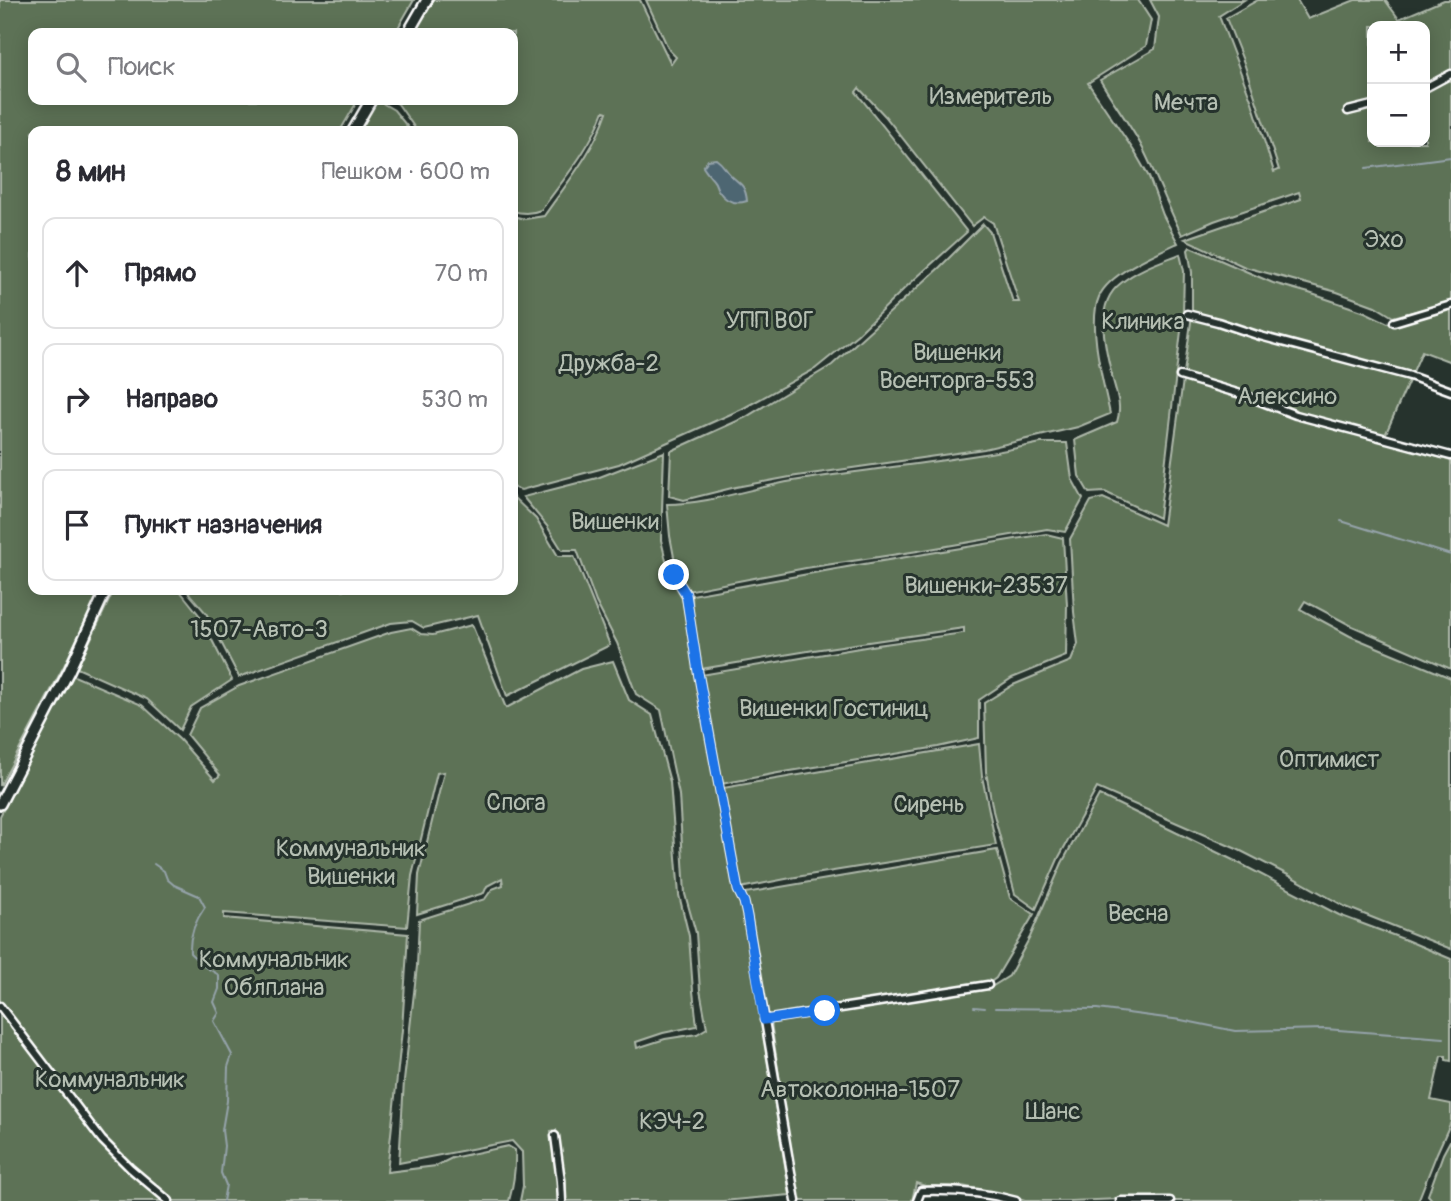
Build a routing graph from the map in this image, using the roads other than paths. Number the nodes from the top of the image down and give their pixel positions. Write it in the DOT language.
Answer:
graph roads {
  1 [pos="427,0"];
  2 [pos="411,28"];
  3 [pos="1451,74"];
  4 [pos="1430,85"];
  5 [pos="368,105"];
  6 [pos="1367,106"];
  7 [pos="1348,111"];
  8 [pos="356,126"];
  9 [pos="1451,305"];
  10 [pos="1187,314"];
  11 [pos="1394,322"];
  12 [pos="1180,376"];
  13 [pos="1451,391"];
  14 [pos="1451,456"];
  15 [pos="674,575"];
  16 [pos="104,595"];
  17 [pos="0,804"];
  18 [pos="988,985"];
  19 [pos="0,1006"];
  20 [pos="764,1020"];
  21 [pos="555,1136"];
  22 [pos="169,1201"];
  23 [pos="562,1201"];
  24 [pos="796,1201"];
  25 [pos="917,1201"];
  26 [pos="1016,1201"];
  27 [pos="1120,1201"];
  28 [pos="1170,1201"];
  1 -- 2 [label="main road"];
  3 -- 4 [label="street"];
  5 -- 8 [label="main road"];
  6 -- 7 [label="street"];
  9 -- 11 [label="street"];
  10 -- 13 [label="street"];
  12 -- 14 [label="street"];
  15 -- 20 [label="street"];
  16 -- 17 [label="main road"];
  18 -- 20 [label="street"];
  19 -- 22 [label="street"];
  20 -- 24 [label="street"];
  21 -- 23 [label="street"];
  25 -- 26 [label="street"];
  27 -- 28 [label="street"];
}
